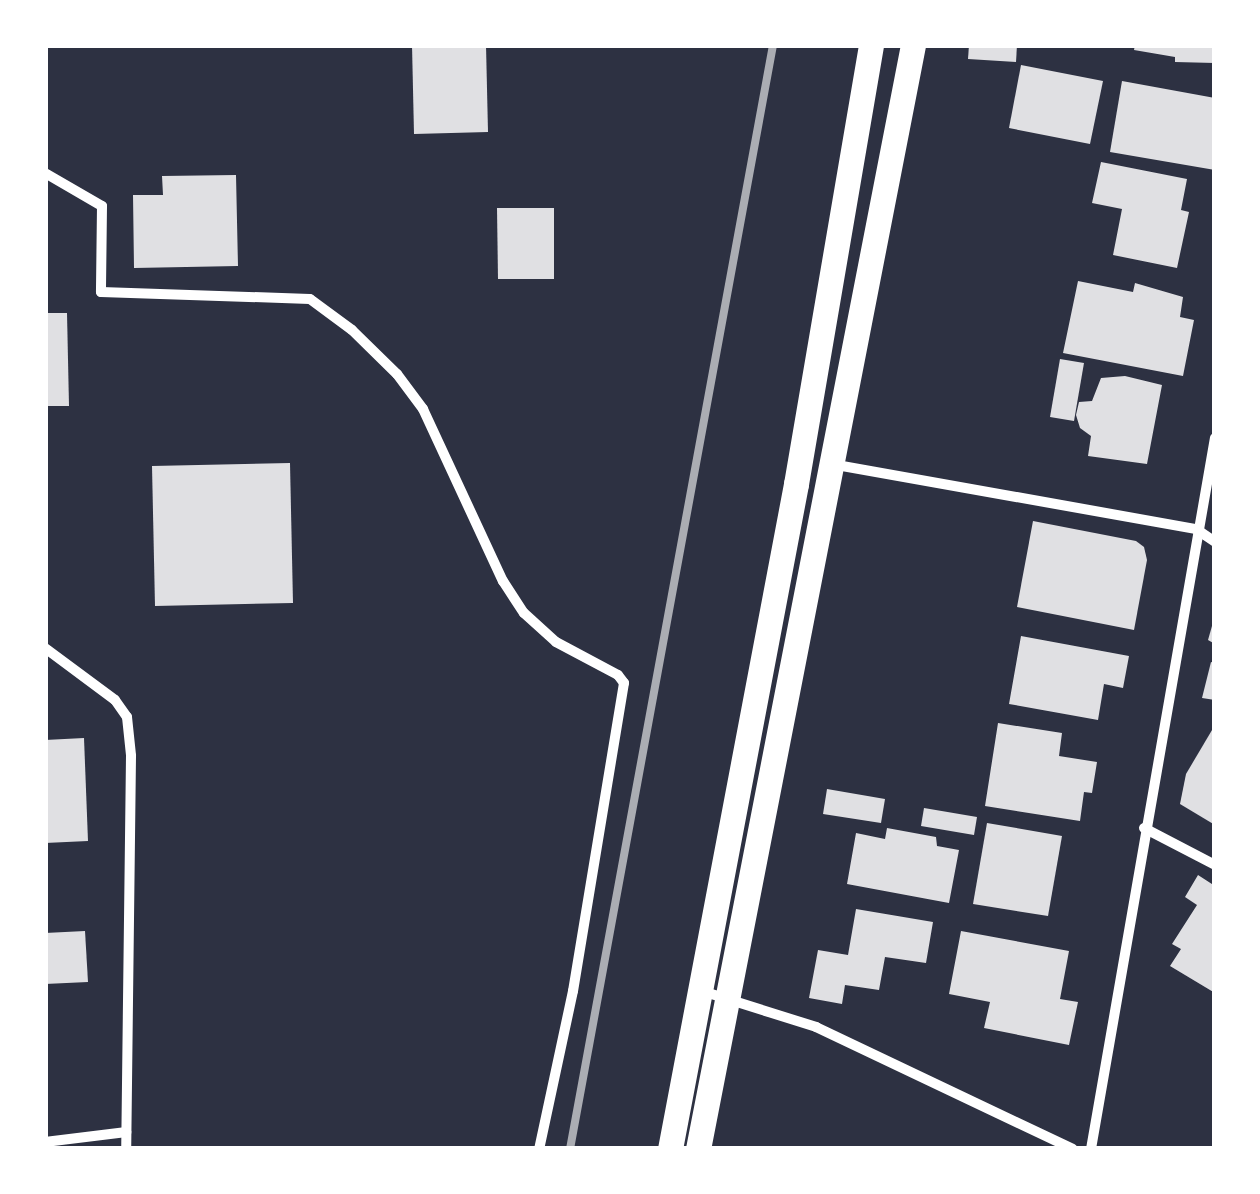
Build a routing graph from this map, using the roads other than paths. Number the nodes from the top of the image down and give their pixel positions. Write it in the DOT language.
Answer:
graph roads {
  1 [pos="871,45"];
  2 [pos="913,45"];
  3 [pos="45,173"];
  4 [pos="1215,438"];
  5 [pos="830,464"];
  6 [pos="1215,528"];
  7 [pos="1196,529"];
  8 [pos="1211,540"];
  9 [pos="45,648"];
  10 [pos="1144,828"];
  11 [pos="1215,865"];
  12 [pos="702,992"];
  13 [pos="730,1000"];
  14 [pos="126,1132"];
  15 [pos="45,1142"];
  16 [pos="126,1149"];
  17 [pos="539,1149"];
  18 [pos="670,1149"];
  19 [pos="698,1149"];
  20 [pos="1073,1149"];
  21 [pos="1091,1149"];
  1 -- 12 [label="main road"];
  2 -- 5 [label="main road"];
  3 -- 17 [label="street"];
  4 -- 7 [label="street"];
  5 -- 7 [label="street"];
  5 -- 13 [label="main road"];
  6 -- 8 [label="street"];
  7 -- 8 [label="street"];
  7 -- 10 [label="street"];
  9 -- 14 [label="street"];
  10 -- 11 [label="street"];
  10 -- 21 [label="street"];
  12 -- 13 [label="street"];
  12 -- 18 [label="main road"];
  13 -- 19 [label="main road"];
  13 -- 20 [label="street"];
  14 -- 15 [label="street"];
  14 -- 16 [label="street"];
}
